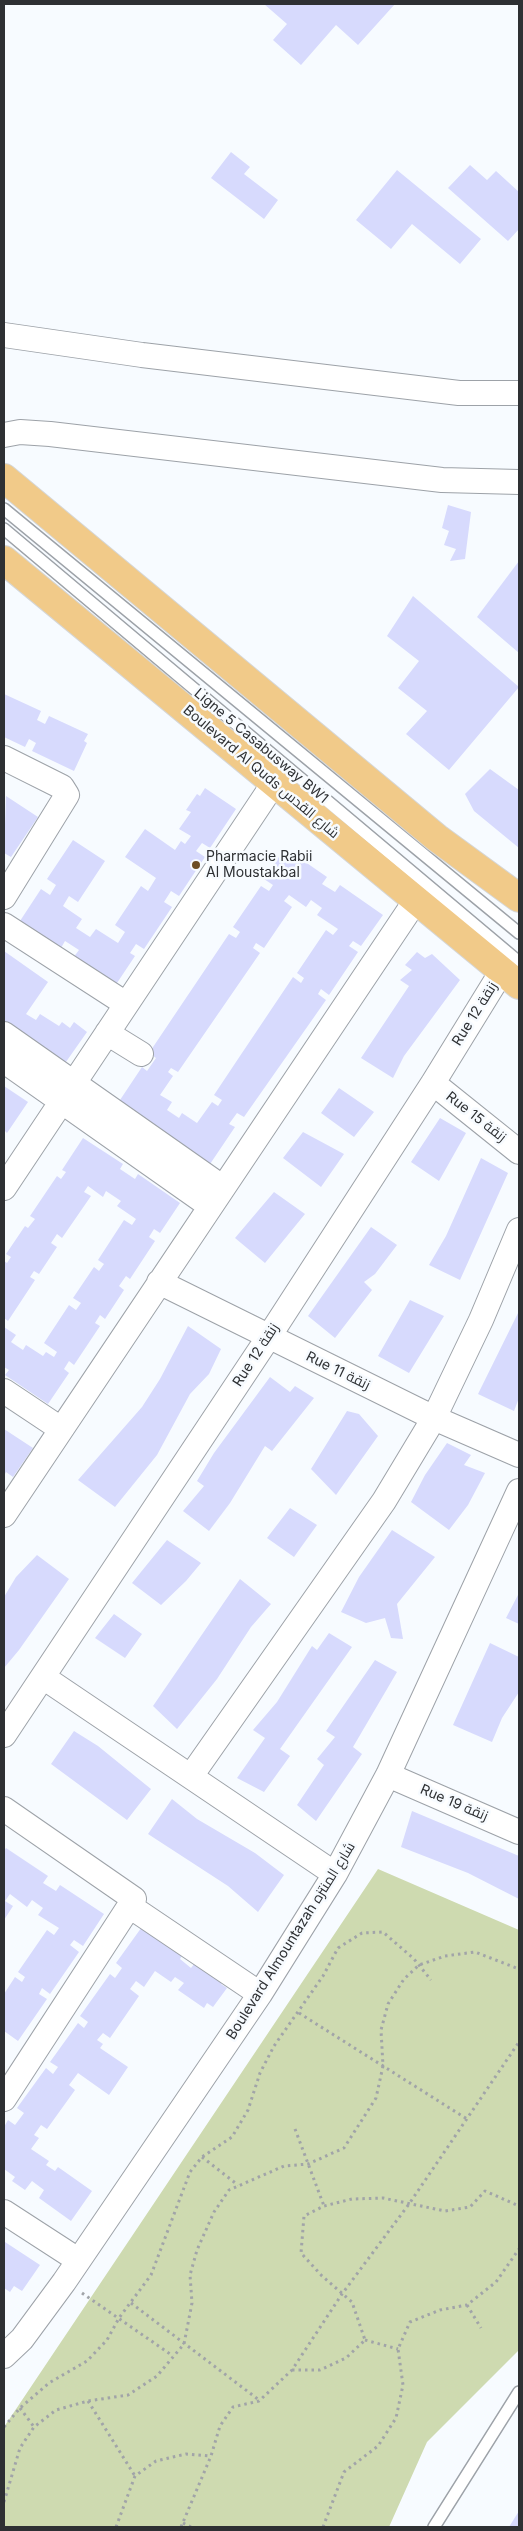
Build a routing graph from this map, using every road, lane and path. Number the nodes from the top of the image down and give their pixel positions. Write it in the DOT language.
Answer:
graph roads {
  1 [pos="4,335"];
  2 [pos="519,393"];
  3 [pos="4,435"];
  4 [pos="4,478"];
  5 [pos="514,486"];
  6 [pos="4,508"];
  7 [pos="4,529"];
  8 [pos="4,560"];
  9 [pos="4,758"];
  10 [pos="274,783"];
  11 [pos="4,897"];
  12 [pos="519,898"];
  13 [pos="416,900"];
  14 [pos="4,924"];
  15 [pos="519,933"];
  16 [pos="514,973"];
  17 [pos="126,1004"];
  18 [pos="107,1033"];
  19 [pos="4,1034"];
  20 [pos="141,1054"];
  21 [pos="4,1061"];
  22 [pos="433,1083"];
  23 [pos="68,1091"];
  24 [pos="519,1152"];
  25 [pos="4,1188"];
  26 [pos="216,1197"];
  27 [pos="519,1230"];
  28 [pos="159,1282"];
  29 [pos="268,1338"];
  30 [pos="4,1391"];
  31 [pos="434,1418"];
  32 [pos="61,1429"];
  33 [pos="519,1455"];
  34 [pos="519,1492"];
  35 [pos="4,1515"];
  36 [pos="43,1677"];
  37 [pos="4,1735"];
  38 [pos="388,1775"];
  39 [pos="191,1776"];
  40 [pos="4,1809"];
  41 [pos="519,1832"];
  42 [pos="335,1874"];
  43 [pos="131,1901"];
  44 [pos="419,1965"];
  45 [pos="519,1969"];
  46 [pos="431,1980"];
  47 [pos="260,1994"];
  48 [pos="299,2013"];
  49 [pos="519,2042"];
  50 [pos="384,2066"];
  51 [pos="4,2099"];
  52 [pos="467,2119"];
  53 [pos="295,2129"];
  54 [pos="202,2157"];
  55 [pos="308,2164"];
  56 [pos="238,2185"];
  57 [pos="410,2204"];
  58 [pos="324,2206"];
  59 [pos="519,2206"];
  60 [pos="4,2212"];
  61 [pos="519,2249"];
  62 [pos="78,2260"];
  63 [pos="64,2282"];
  64 [pos="342,2294"];
  65 [pos="131,2303"];
  66 [pos="467,2305"];
  67 [pos="119,2318"];
  68 [pos="481,2328"];
  69 [pos="365,2340"];
  70 [pos="184,2344"];
  71 [pos="398,2349"];
  72 [pos="4,2356"];
  73 [pos="173,2356"];
  74 [pos="292,2370"];
  75 [pos="519,2392"];
  76 [pos="259,2401"];
  77 [pos="88,2402"];
  78 [pos="20,2408"];
  79 [pos="4,2427"];
  80 [pos="34,2427"];
  81 [pos="211,2456"];
  82 [pos="135,2476"];
  83 [pos="4,2502"];
  84 [pos="183,2523"];
  85 [pos="116,2527"];
  86 [pos="181,2527"];
  87 [pos="191,2527"];
  88 [pos="323,2527"];
  89 [pos="434,2527"];
  1 -- 2 [label="street"];
  3 -- 5 [label="street"];
  4 -- 12 [label="main road"];
  6 -- 15 [label="lane, Ligne 5 Casabusway BW1"];
  7 -- 16 [label="lane, Ligne 5 Casabusway BW1"];
  8 -- 10 [label="main road, Boulevard Al Quds شارع القدس"];
  9 -- 11 [label="street"];
  10 -- 13 [label="main road, Boulevard Al Quds شارع القدس"];
  10 -- 17 [label="street"];
  13 -- 16 [label="main road, Boulevard Al Quds شارع القدس"];
  13 -- 26 [label="street"];
  14 -- 17 [label="street"];
  16 -- 22 [label="street, Rue 12 زنقة"];
  17 -- 18 [label="street"];
  18 -- 20 [label="street"];
  18 -- 23 [label="street"];
  19 -- 23 [label="street"];
  21 -- 23 [label="street"];
  22 -- 24 [label="street, Rue 15 زنقة"];
  22 -- 29 [label="street, Rue 12 زنقة"];
  23 -- 25 [label="street"];
  23 -- 26 [label="street"];
  26 -- 28 [label="street"];
  27 -- 31 [label="street"];
  28 -- 29 [label="street, Rue 11 زنقة"];
  28 -- 32 [label="street"];
  29 -- 31 [label="street, Rue 11 زنقة"];
  29 -- 36 [label="street, Rue 12 زنقة"];
  30 -- 32 [label="street"];
  31 -- 33 [label="street, Rue 11 زنقة"];
  31 -- 39 [label="street"];
  32 -- 35 [label="street"];
  34 -- 38 [label="street, Boulevard Almountazah شارع المنتزه"];
  36 -- 37 [label="street, Rue 12 زنقة"];
  36 -- 39 [label="street"];
  38 -- 41 [label="street, Rue 19 زنقة"];
  38 -- 42 [label="street, Boulevard Almountazah شارع المنتزه"];
  39 -- 42 [label="street"];
  40 -- 43 [label="street"];
  42 -- 47 [label="street, Boulevard Almountazah شارع المنتزه"];
  43 -- 47 [label="street"];
  43 -- 51 [label="street"];
  44 -- 45 [label="path"];
  44 -- 46 [label="path"];
  44 -- 48 [label="path"];
  44 -- 50 [label="path"];
  47 -- 62 [label="street, Boulevard Almountazah شارع المنتزه"];
  48 -- 50 [label="path"];
  48 -- 54 [label="path"];
  49 -- 52 [label="path"];
  50 -- 52 [label="path"];
  50 -- 55 [label="path"];
  52 -- 57 [label="path"];
  53 -- 55 [label="path"];
  54 -- 56 [label="path"];
  54 -- 65 [label="path"];
  55 -- 56 [label="path"];
  55 -- 58 [label="path"];
  56 -- 70 [label="path"];
  57 -- 58 [label="path"];
  57 -- 59 [label="path"];
  57 -- 64 [label="path"];
  58 -- 64 [label="path"];
  60 -- 62 [label="street"];
  61 -- 66 [label="path"];
  62 -- 63 [label="street, Boulevard Almountazah شارع المنتزه"];
  63 -- 67 [label="path"];
  63 -- 72 [label="street, Boulevard Almountazah شارع المنتزه"];
  64 -- 69 [label="path"];
  64 -- 74 [label="path"];
  65 -- 67 [label="path"];
  65 -- 70 [label="path"];
  66 -- 68 [label="path"];
  66 -- 71 [label="path"];
  67 -- 73 [label="path"];
  67 -- 78 [label="path"];
  69 -- 71 [label="path"];
  69 -- 74 [label="path"];
  70 -- 73 [label="path"];
  70 -- 76 [label="path"];
  71 -- 88 [label="path"];
  73 -- 77 [label="path"];
  74 -- 76 [label="path"];
  75 -- 89 [label="lane"];
  76 -- 81 [label="path"];
  77 -- 80 [label="path"];
  77 -- 82 [label="path"];
  78 -- 79 [label="path"];
  78 -- 80 [label="path"];
  80 -- 83 [label="path"];
  81 -- 82 [label="path"];
  81 -- 84 [label="path"];
  82 -- 85 [label="path"];
  84 -- 86 [label="path"];
  84 -- 87 [label="path"];
}
